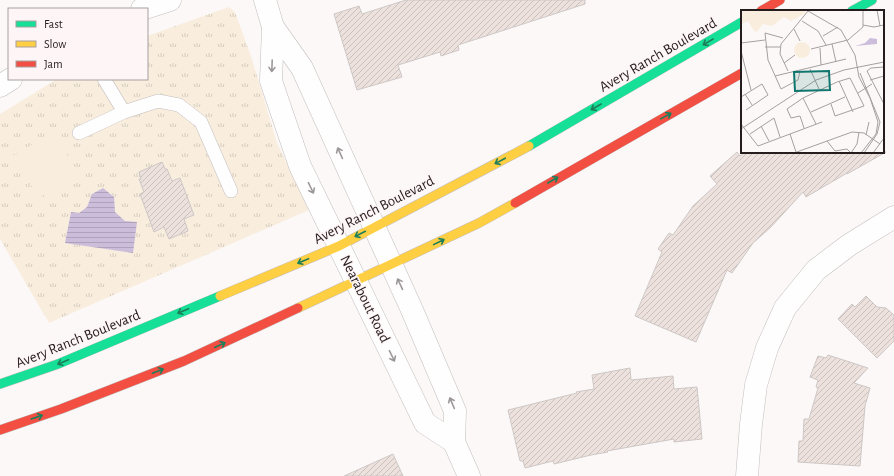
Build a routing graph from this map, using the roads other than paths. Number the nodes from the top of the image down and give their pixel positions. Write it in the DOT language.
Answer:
graph roads {
  1 [pos="170,0"];
  2 [pos="265,0"];
  3 [pos="780,0"];
  4 [pos="872,0"];
  5 [pos="145,8"];
  6 [pos="763,10"];
  7 [pos="854,10"];
  8 [pos="741,23"];
  9 [pos="273,27"];
  10 [pos="741,74"];
  11 [pos="9,80"];
  12 [pos="105,80"];
  13 [pos="0,86"];
  14 [pos="124,112"];
  15 [pos="79,133"];
  16 [pos="231,191"];
  17 [pos="894,217"];
  18 [pos="374,228"];
  19 [pos="339,246"];
  20 [pos="391,265"];
  21 [pos="356,281"];
  22 [pos="0,384"];
  23 [pos="0,430"];
  24 [pos="454,442"];
  25 [pos="469,476"];
  26 [pos="747,476"];
  1 -- 5 [label="street"];
  2 -- 9 [label="street, Nearabout Road"];
  3 -- 6 [label="main road"];
  4 -- 7 [label="main road"];
  8 -- 18 [label="main road, Avery Ranch Boulevard, one-way"];
  18 -- 9 [label="street, Nearabout Road, one-way"];
  9 -- 19 [label="street, Nearabout Road, one-way"];
  20 -- 10 [label="main road, one-way"];
  11 -- 13 [label="street"];
  12 -- 14 [label="lane"];
  14 -- 15 [label="lane"];
  14 -- 16 [label="lane"];
  17 -- 26 [label="street"];
  18 -- 19 [label="main road, Avery Ranch Boulevard, one-way"];
  18 -- 20 [label="street, Nearabout Road"];
  19 -- 21 [label="street, Nearabout Road"];
  19 -- 22 [label="main road, Avery Ranch Boulevard, one-way"];
  20 -- 21 [label="main road"];
  24 -- 20 [label="street, Nearabout Road, one-way"];
  23 -- 21 [label="main road, one-way"];
  21 -- 24 [label="street, Nearabout Road, one-way"];
  24 -- 25 [label="street, Nearabout Road"];
}
